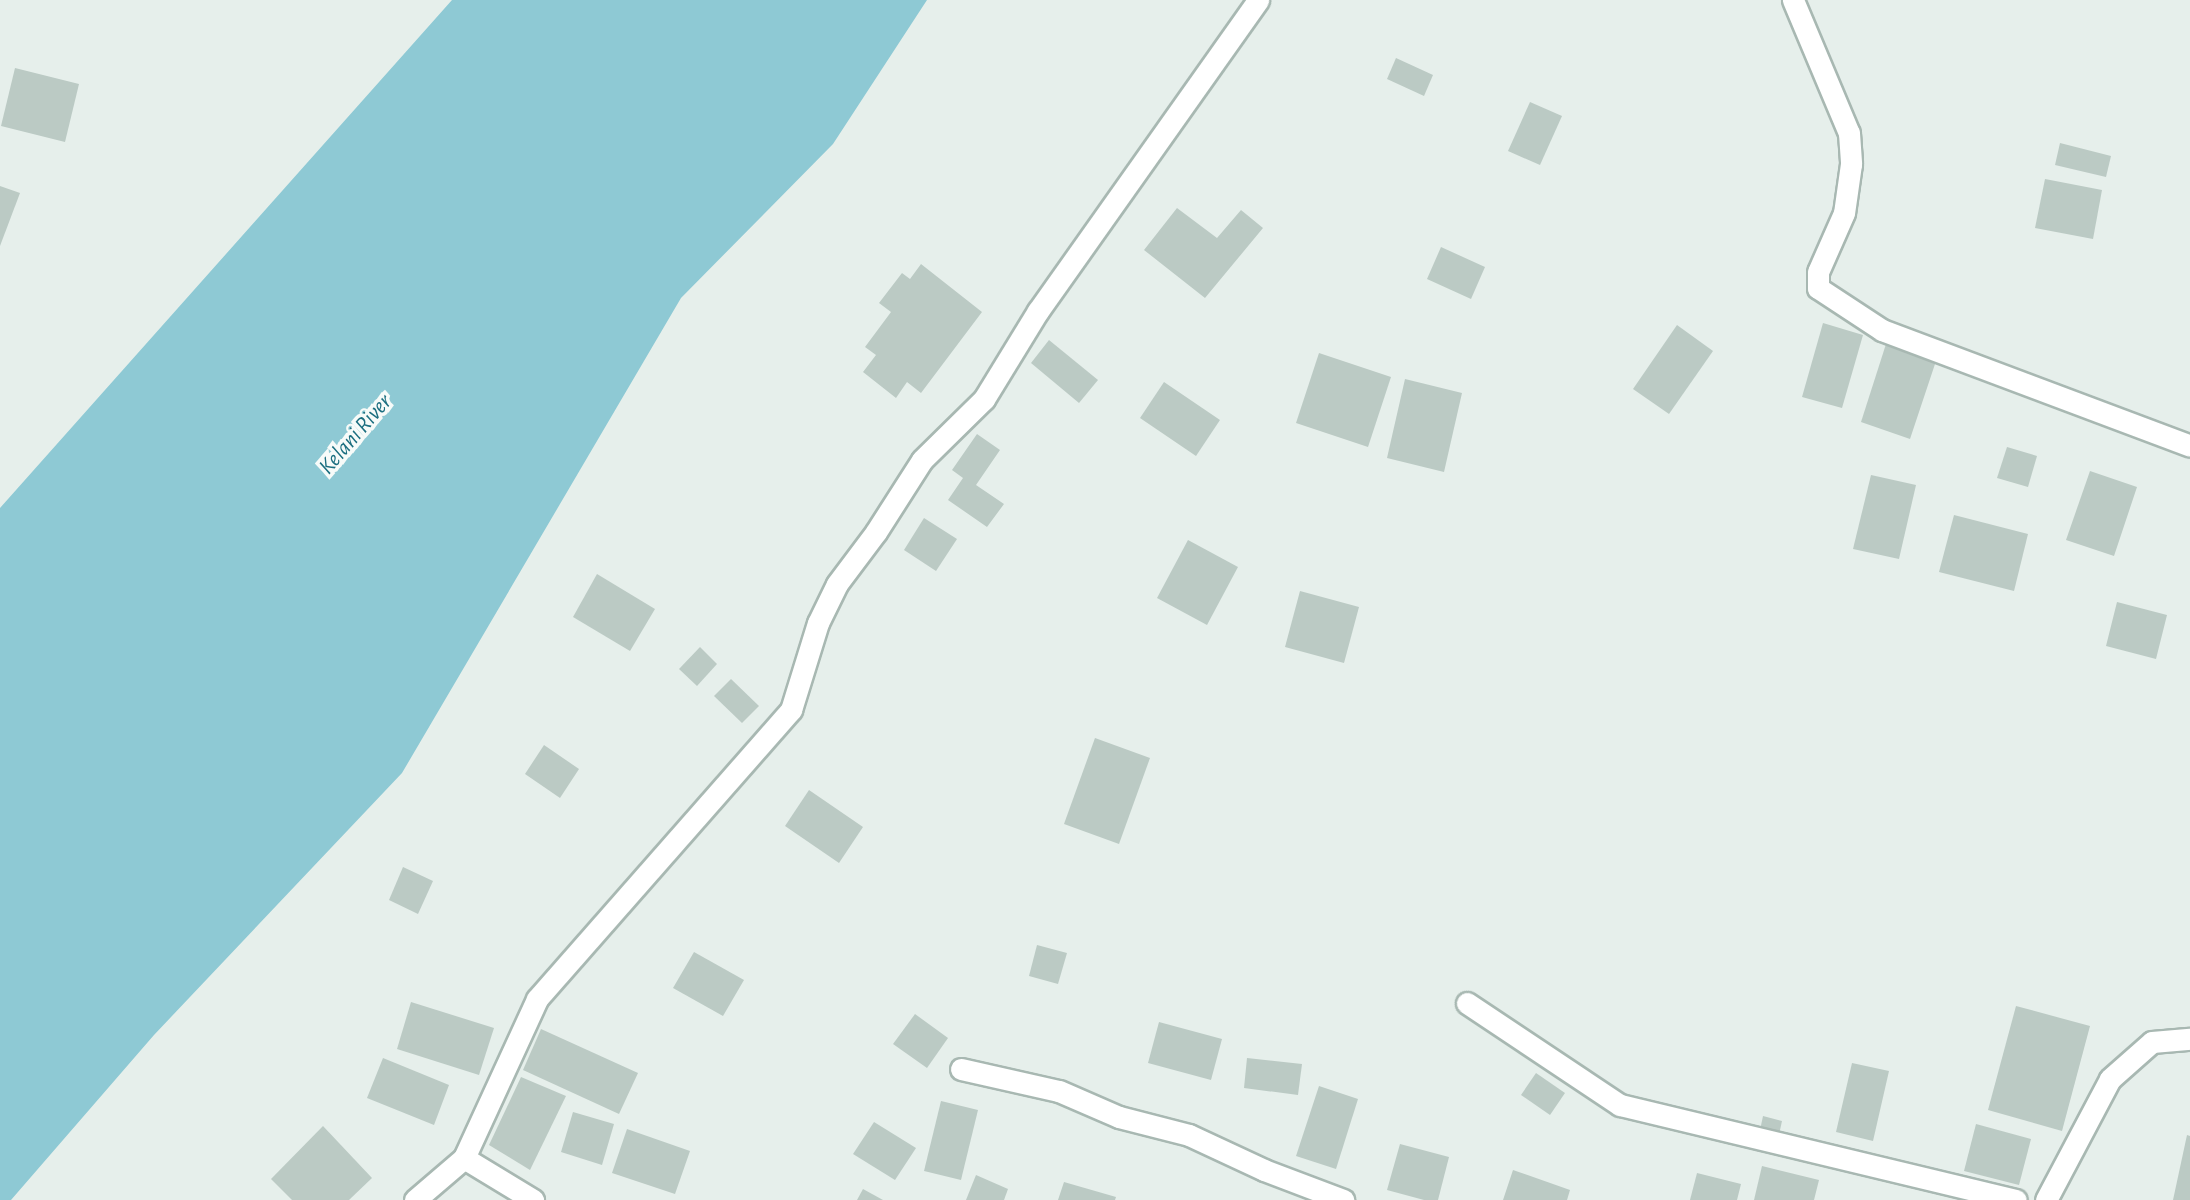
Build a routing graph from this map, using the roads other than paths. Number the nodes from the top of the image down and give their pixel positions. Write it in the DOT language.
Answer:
graph roads {
  1 [pos="1258,0"];
  2 [pos="1793,0"];
  3 [pos="2190,446"];
  4 [pos="1467,1003"];
  5 [pos="2190,1039"];
  6 [pos="961,1069"];
  7 [pos="464,1158"];
  8 [pos="415,1200"];
  9 [pos="533,1200"];
  10 [pos="1343,1200"];
  11 [pos="2016,1200"];
  12 [pos="2046,1200"];
  1 -- 7 [label="street"];
  2 -- 3 [label="street"];
  4 -- 11 [label="street"];
  5 -- 12 [label="street"];
  6 -- 10 [label="street"];
  7 -- 8 [label="street"];
  7 -- 9 [label="street"];
}
